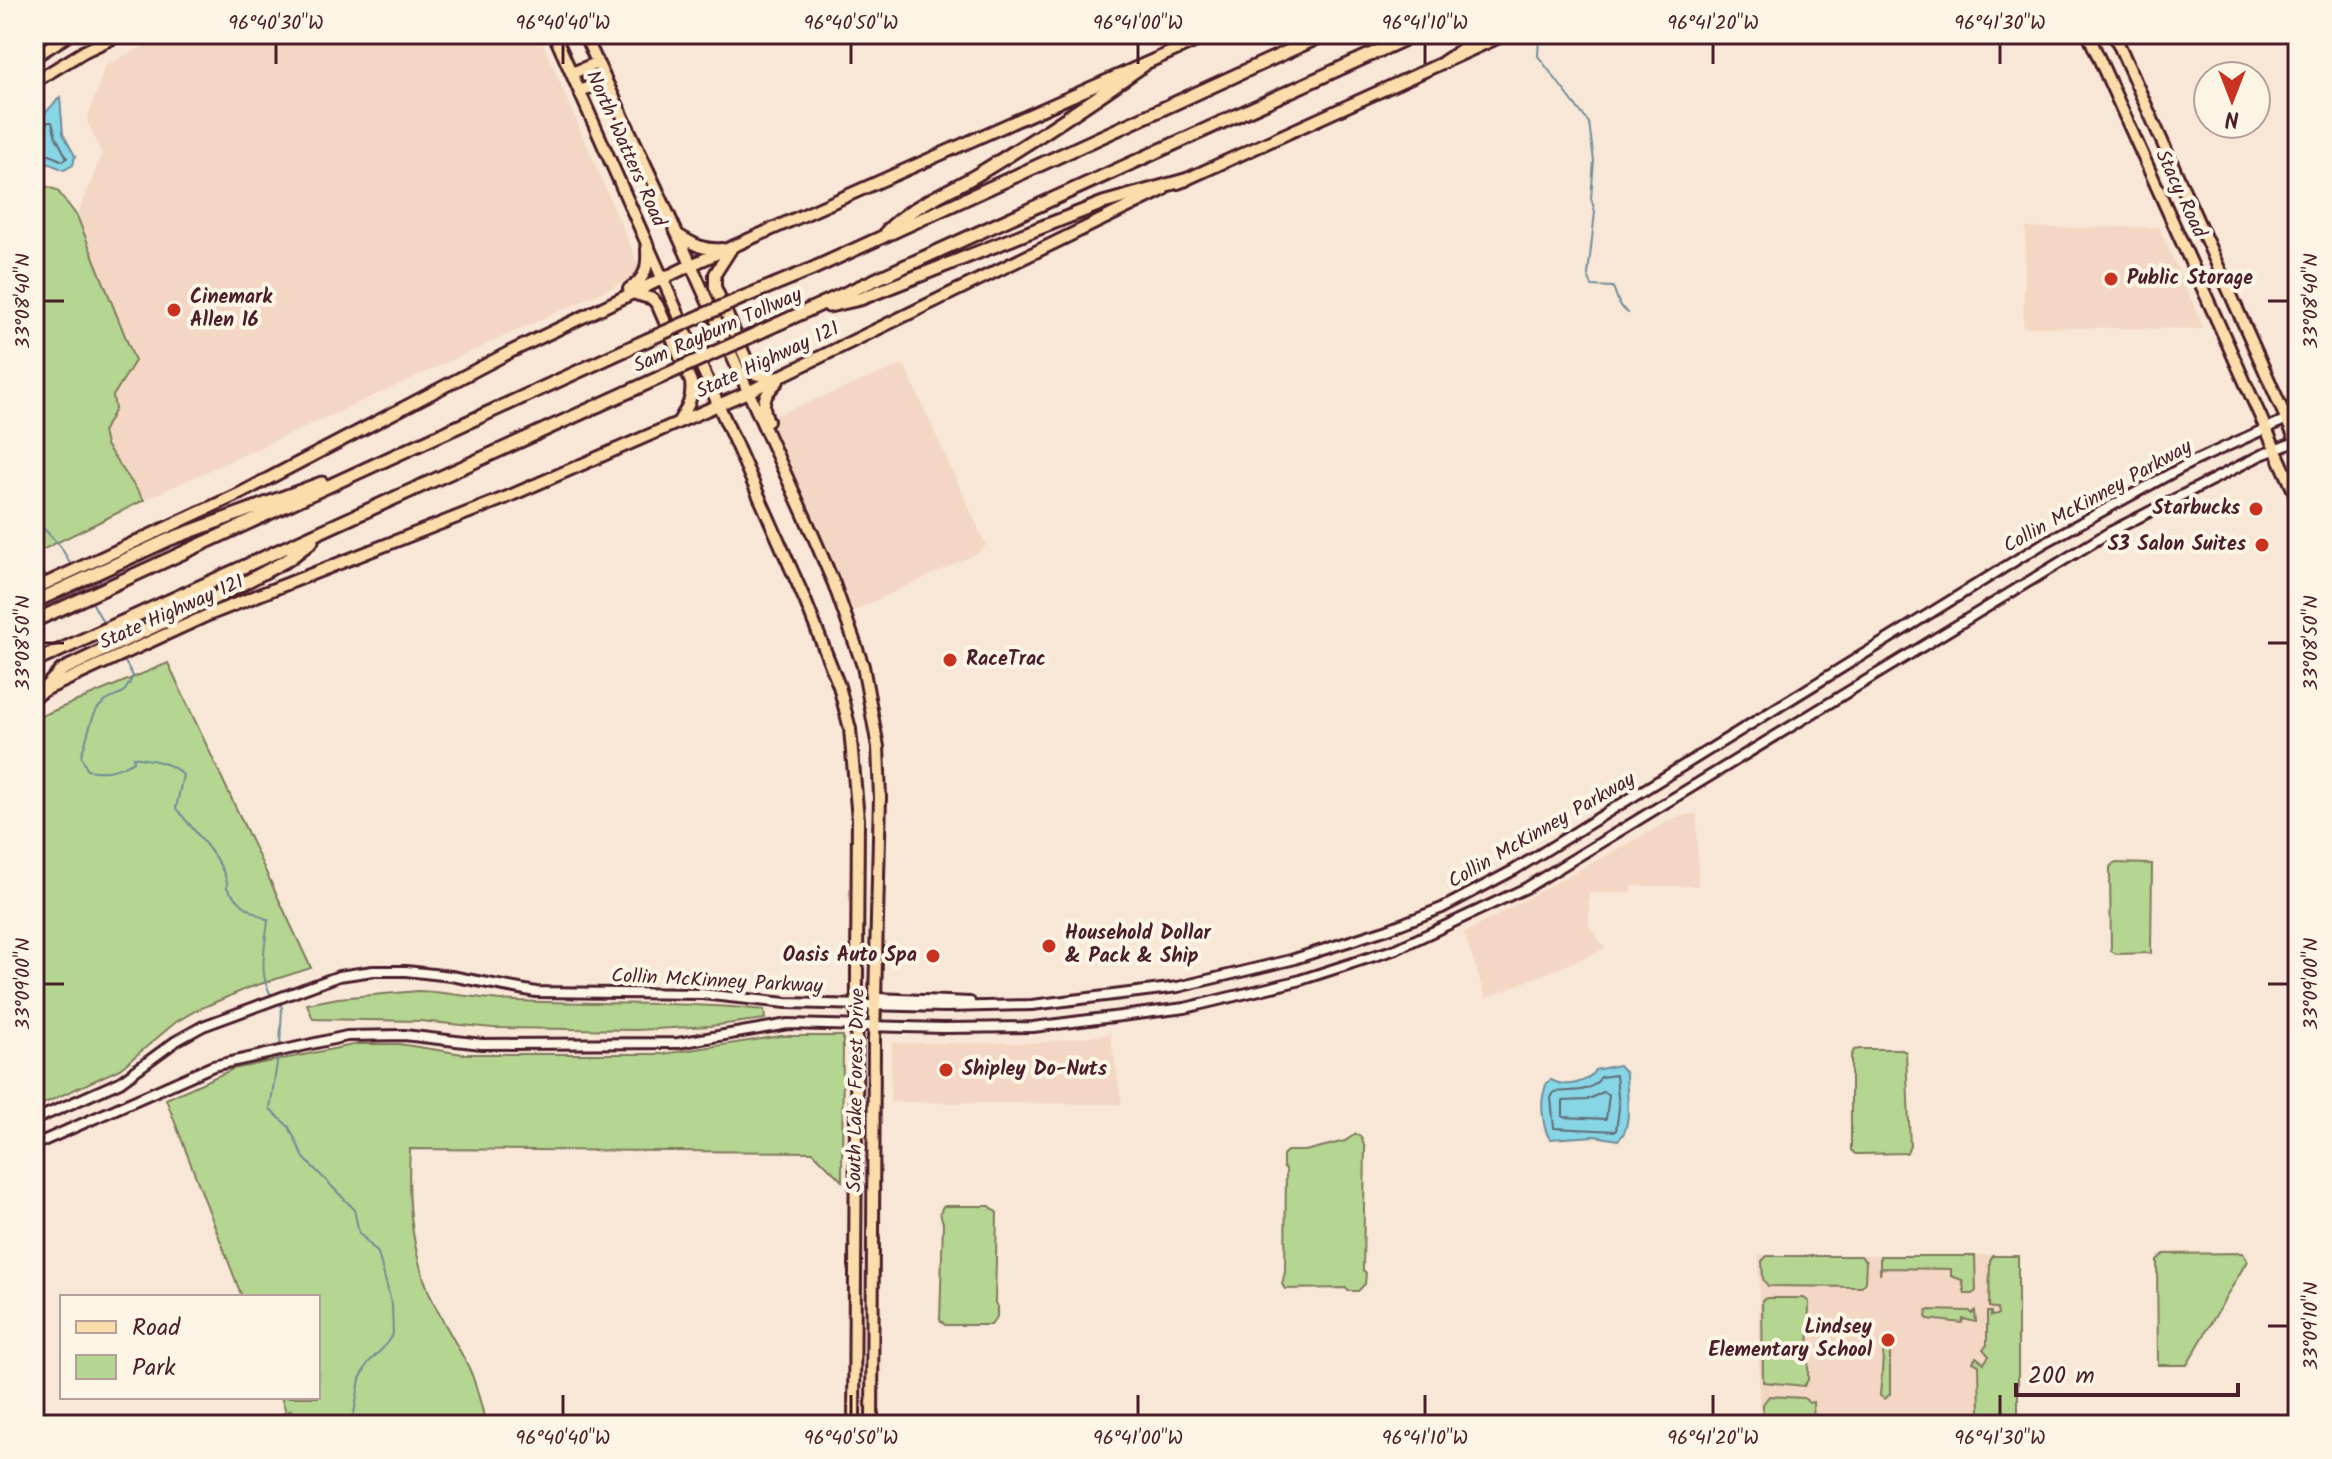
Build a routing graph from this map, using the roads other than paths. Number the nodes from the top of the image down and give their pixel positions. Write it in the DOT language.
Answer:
graph roads {
  1 [pos="70,34"];
  2 [pos="121,34"];
  3 [pos="554,34"];
  4 [pos="584,34"];
  5 [pos="1212,34"];
  6 [pos="1326,34"];
  7 [pos="1416,34"];
  8 [pos="1485,34"];
  9 [pos="1506,34"];
  10 [pos="2088,34"];
  11 [pos="2114,34"];
  12 [pos="34,57"];
  13 [pos="1444,62"];
  14 [pos="597,63"];
  15 [pos="1144,65"];
  16 [pos="572,73"];
  17 [pos="605,81"];
  18 [pos="34,82"];
  19 [pos="580,91"];
  20 [pos="1185,180"];
  21 [pos="2185,192"];
  22 [pos="2164,201"];
  23 [pos="677,235"];
  24 [pos="881,237"];
  25 [pos="646,243"];
  26 [pos="732,247"];
  27 [pos="691,265"];
  28 [pos="663,279"];
  29 [pos="632,293"];
  30 [pos="600,309"];
  31 [pos="805,312"];
  32 [pos="781,376"];
  33 [pos="748,392"];
  34 [pos="718,405"];
  35 [pos="2298,414"];
  36 [pos="2286,419"];
  37 [pos="678,422"];
  38 [pos="2267,427"];
  39 [pos="2297,443"];
  40 [pos="2276,449"];
  41 [pos="375,465"];
  42 [pos="785,475"];
  43 [pos="2298,500"];
  44 [pos="325,530"];
  45 [pos="34,589"];
  46 [pos="34,602"];
  47 [pos="36,620"];
  48 [pos="34,662"];
  49 [pos="64,676"];
  50 [pos="37,694"];
  51 [pos="876,1002"];
  52 [pos="857,1004"];
  53 [pos="857,1027"];
  54 [pos="875,1027"];
  55 [pos="34,1120"];
  56 [pos="34,1145"];
  57 [pos="854,1425"];
  58 [pos="872,1425"];
  1 -- 12 [label="main road"];
  2 -- 18 [label="main road"];
  3 -- 16 [label="main road, North Watters Road"];
  4 -- 14 [label="main road, North Watters Road"];
  5 -- 15 [label="main road"];
  6 -- 24 [label="highway, Sam Rayburn Tollway"];
  7 -- 31 [label="highway, Sam Rayburn Tollway"];
  8 -- 13 [label="highway"];
  9 -- 13 [label="main road, State Highway 121"];
  10 -- 22 [label="main road, Stacy Road"];
  11 -- 21 [label="main road, Stacy Road"];
  13 -- 20 [label="main road, State Highway 121"];
  14 -- 16 [label="main road"];
  14 -- 17 [label="main road, North Watters Road"];
  15 -- 24 [label="highway"];
  15 -- 26 [label="main road"];
  16 -- 19 [label="main road, North Watters Road"];
  17 -- 19 [label="main road"];
  17 -- 23 [label="main road, North Watters Road"];
  19 -- 25 [label="main road, North Watters Road"];
  20 -- 31 [label="highway"];
  20 -- 32 [label="main road, State Highway 121"];
  21 -- 22 [label="main road"];
  21 -- 36 [label="main road, Stacy Road"];
  22 -- 38 [label="main road, Stacy Road"];
  23 -- 26 [label="main road"];
  23 -- 27 [label="main road, North Watters Road"];
  24 -- 41 [label="highway, Sam Rayburn Tollway, bridge"];
  25 -- 28 [label="main road, North Watters Road"];
  25 -- 30 [label="main road"];
  26 -- 27 [label="main road"];
  26 -- 32 [label="main road"];
  27 -- 28 [label="main road"];
  27 -- 33 [label="main road, South Lake Forest Drive"];
  28 -- 29 [label="main road"];
  28 -- 34 [label="main road, South Lake Forest Drive"];
  29 -- 30 [label="main road"];
  29 -- 37 [label="main road"];
  30 -- 45 [label="main road"];
  31 -- 44 [label="highway, Sam Rayburn Tollway, bridge"];
  32 -- 33 [label="main road, State Highway 121"];
  32 -- 42 [label="main road"];
  33 -- 34 [label="main road, State Highway 121"];
  33 -- 42 [label="main road, South Lake Forest Drive"];
  34 -- 37 [label="main road, State Highway 121"];
  34 -- 52 [label="main road, South Lake Forest Drive"];
  35 -- 36 [label="street, Collin McKinney Parkway"];
  36 -- 38 [label="street, Collin McKinney Parkway"];
  36 -- 39 [label="main road, Stacy Road"];
  37 -- 49 [label="main road, State Highway 121"];
  38 -- 40 [label="main road, Stacy Road"];
  38 -- 51 [label="street, Collin McKinney Parkway"];
  39 -- 40 [label="street, Collin McKinney Parkway"];
  40 -- 43 [label="main road, Stacy Road"];
  40 -- 54 [label="street, Collin McKinney Parkway"];
  41 -- 46 [label="highway"];
  41 -- 47 [label="highway, Sam Rayburn Tollway"];
  42 -- 51 [label="main road, South Lake Forest Drive"];
  44 -- 48 [label="highway, Sam Rayburn Tollway"];
  44 -- 49 [label="highway"];
  49 -- 50 [label="highway"];
  51 -- 52 [label="street, Collin McKinney Parkway"];
  51 -- 54 [label="main road, South Lake Forest Drive"];
  52 -- 53 [label="main road, South Lake Forest Drive"];
  52 -- 55 [label="street, Collin McKinney Parkway"];
  53 -- 54 [label="street, Collin McKinney Parkway"];
  53 -- 56 [label="street, Collin McKinney Parkway"];
  53 -- 57 [label="main road, South Lake Forest Drive"];
  54 -- 58 [label="main road, South Lake Forest Drive"];
}
